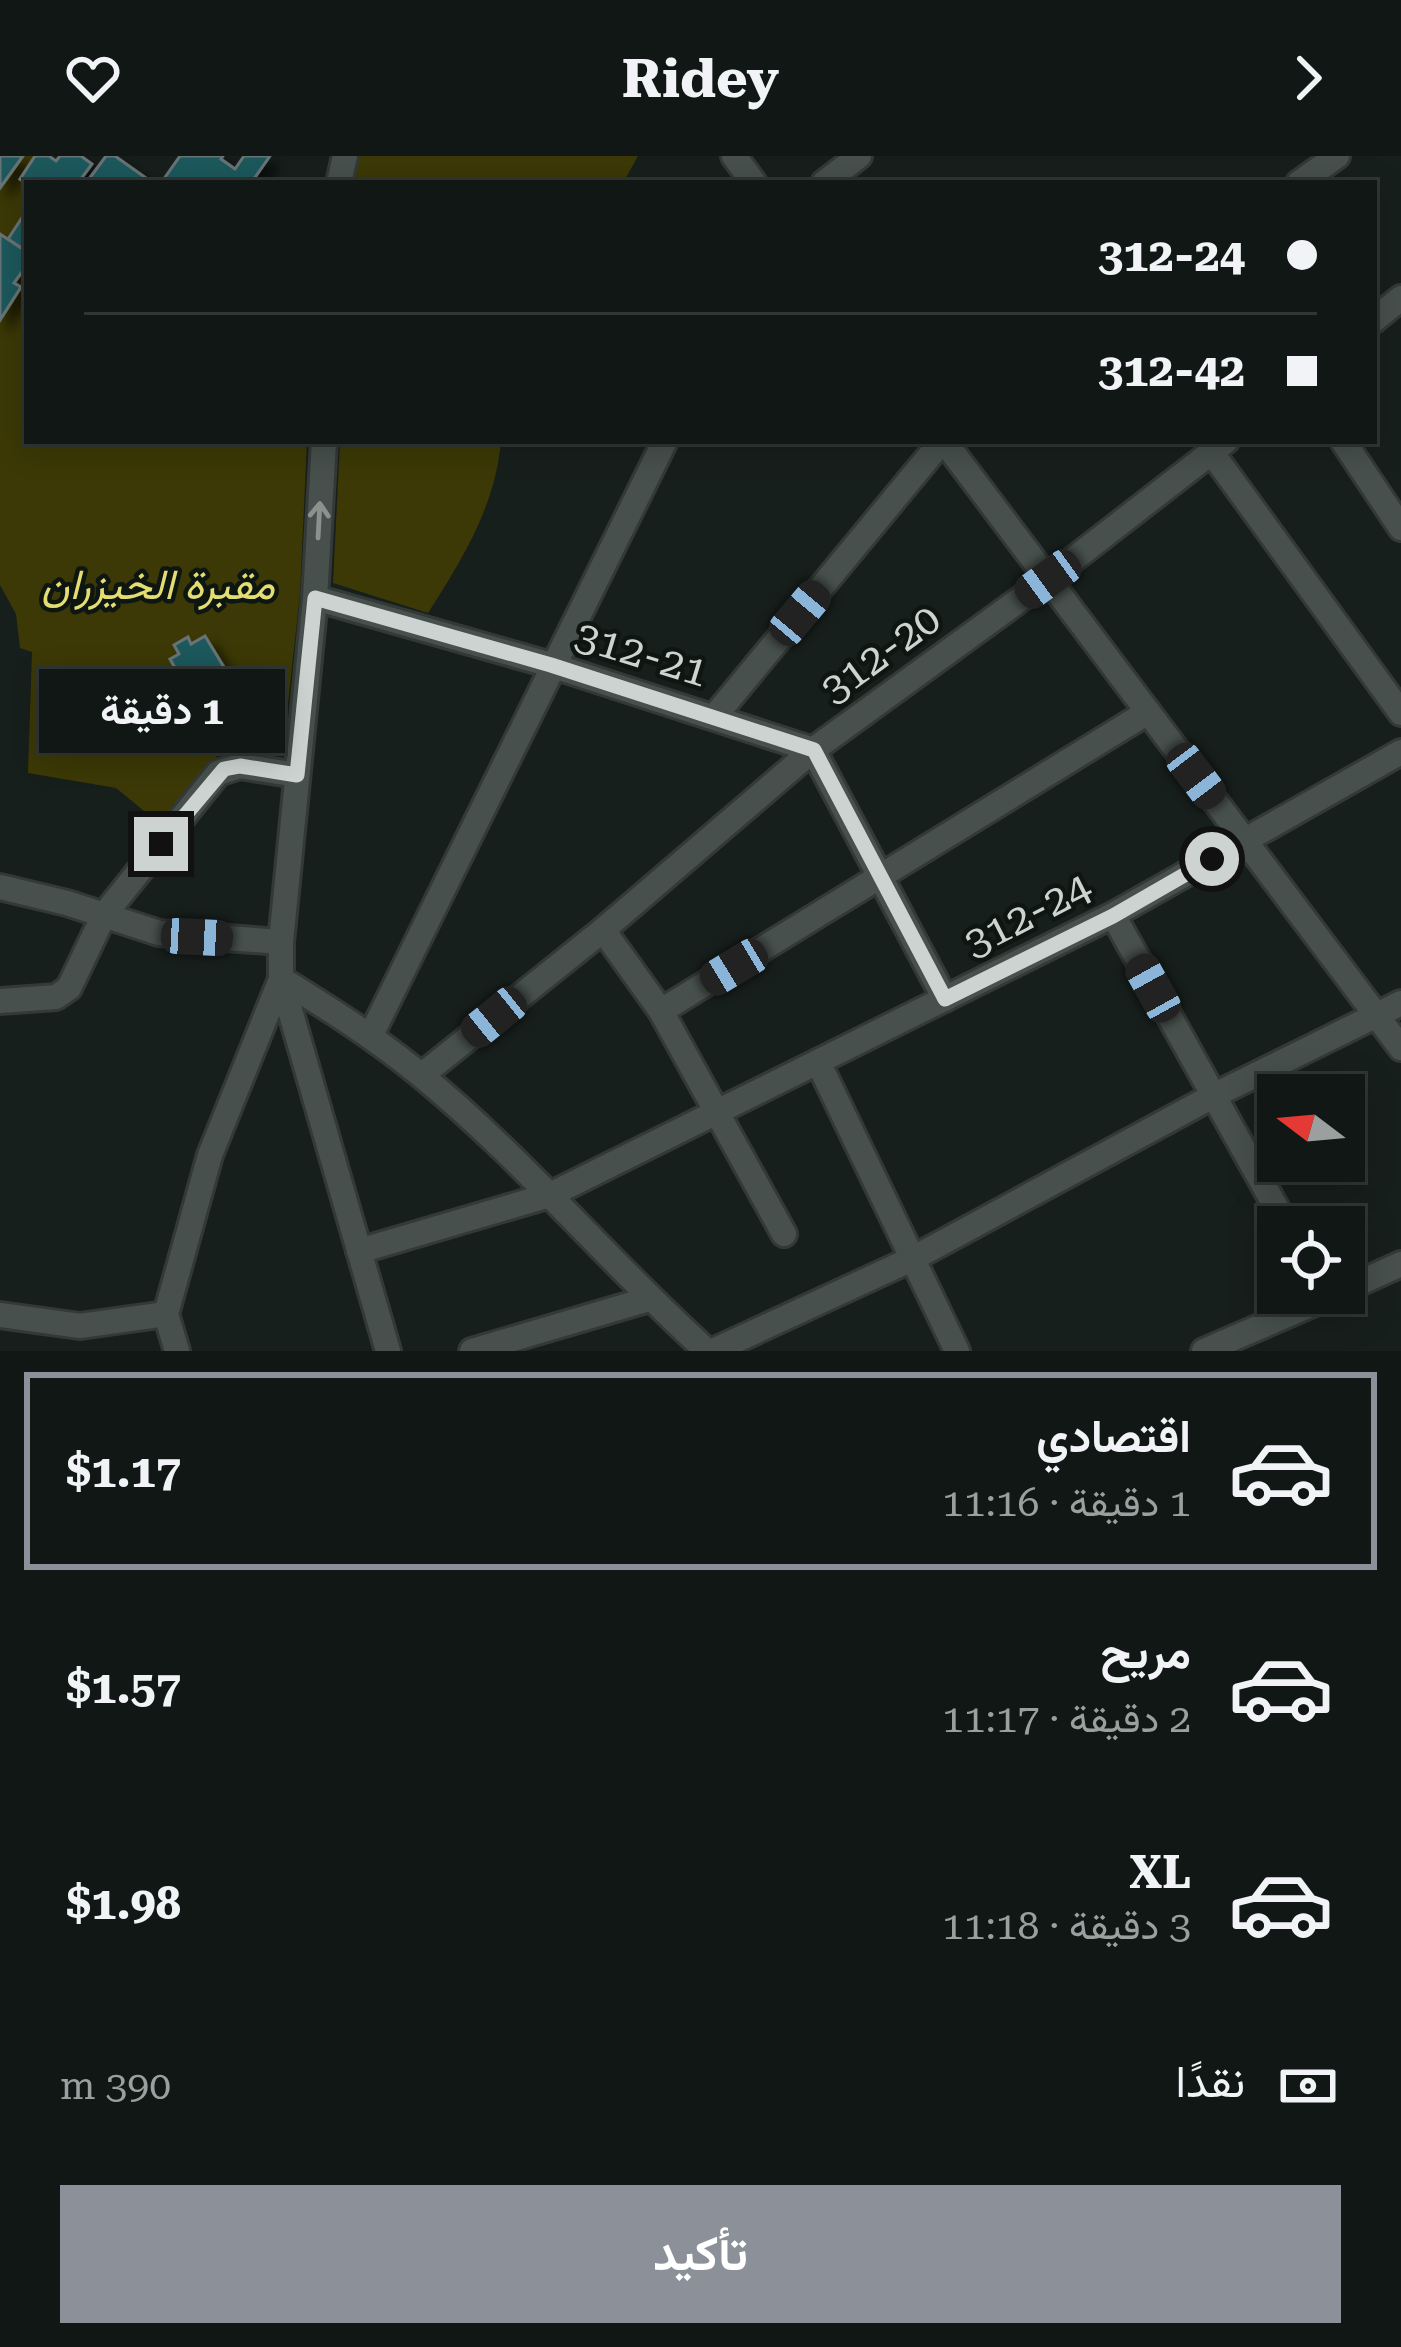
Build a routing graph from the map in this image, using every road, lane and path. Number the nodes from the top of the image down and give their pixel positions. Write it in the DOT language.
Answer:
graph roads {
  1 [pos="860,156"];
  2 [pos="1337,156"];
  3 [pos="828,180"];
  4 [pos="1303,180"];
  5 [pos="324,444"];
  6 [pos="663,444"];
  7 [pos="941,444"];
  8 [pos="945,444"];
  9 [pos="1345,444"];
  10 [pos="1219,447"];
  11 [pos="1401,528"];
  12 [pos="1048,579"];
  13 [pos="315,598"];
  14 [pos="551,665"];
  15 [pos="1148,712"];
  16 [pos="1401,713"];
  17 [pos="715,716"];
  18 [pos="814,750"];
  19 [pos="1401,752"];
  20 [pos="297,775"];
  21 [pos="1245,840"];
  22 [pos="880,879"];
  23 [pos="0,887"];
  24 [pos="104,915"];
  25 [pos="1113,916"];
  26 [pos="603,930"];
  27 [pos="281,942"];
  28 [pos="281,979"];
  29 [pos="945,999"];
  30 [pos="0,1000"];
  31 [pos="1401,1003"];
  32 [pos="661,1011"];
  33 [pos="1377,1016"];
  34 [pos="370,1035"];
  35 [pos="1401,1048"];
  36 [pos="818,1062"];
  37 [pos="422,1075"];
  38 [pos="1213,1096"];
  39 [pos="716,1112"];
  40 [pos="550,1195"];
  41 [pos="1275,1206"];
  42 [pos="784,1234"];
  43 [pos="359,1251"];
  44 [pos="912,1259"];
  45 [pos="1401,1264"];
  46 [pos="1365,1279"];
  47 [pos="649,1299"];
  48 [pos="166,1314"];
  49 [pos="1286,1314"];
  50 [pos="0,1315"];
  51 [pos="177,1351"];
  52 [pos="388,1351"];
  53 [pos="472,1351"];
  54 [pos="710,1351"];
  55 [pos="957,1351"];
  56 [pos="1204,1351"];
  1 -- 3 [label="street"];
  2 -- 4 [label="street"];
  13 -- 5 [label="street, one-way"];
  6 -- 14 [label="street"];
  7 -- 17 [label="street"];
  8 -- 12 [label="street"];
  9 -- 11 [label="street"];
  10 -- 12 [label="street, 312-20"];
  10 -- 16 [label="street"];
  12 -- 15 [label="street"];
  12 -- 18 [label="street, 312-20"];
  13 -- 14 [label="street, 312-21"];
  13 -- 20 [label="street"];
  14 -- 17 [label="street, 312-21"];
  14 -- 34 [label="street"];
  15 -- 21 [label="street"];
  15 -- 22 [label="street"];
  17 -- 18 [label="street, 312-21"];
  18 -- 22 [label="street"];
  18 -- 26 [label="street, 312-20"];
  19 -- 21 [label="street, 312-24"];
  20 -- 24 [label="street"];
  20 -- 27 [label="street"];
  21 -- 25 [label="street, 312-24"];
  21 -- 33 [label="street"];
  22 -- 29 [label="street"];
  22 -- 32 [label="street"];
  23 -- 24 [label="street"];
  24 -- 27 [label="street"];
  24 -- 30 [label="street"];
  25 -- 29 [label="street, 312-24"];
  25 -- 38 [label="street"];
  26 -- 32 [label="street"];
  26 -- 37 [label="street, 312-20"];
  27 -- 28 [label="street"];
  28 -- 34 [label="street"];
  28 -- 43 [label="street"];
  28 -- 48 [label="street"];
  29 -- 36 [label="street, 312-24"];
  31 -- 33 [label="street"];
  32 -- 39 [label="street"];
  33 -- 35 [label="street"];
  33 -- 38 [label="street"];
  34 -- 37 [label="street"];
  36 -- 39 [label="street, 312-24"];
  36 -- 44 [label="street"];
  37 -- 40 [label="street"];
  38 -- 41 [label="street"];
  38 -- 44 [label="street"];
  39 -- 40 [label="street, 312-24"];
  39 -- 42 [label="street"];
  40 -- 43 [label="street, 312-24"];
  40 -- 47 [label="street"];
  43 -- 52 [label="street"];
  44 -- 54 [label="street"];
  44 -- 55 [label="street"];
  45 -- 46 [label="street"];
  47 -- 53 [label="street"];
  47 -- 54 [label="street"];
  48 -- 50 [label="street"];
  48 -- 51 [label="street"];
  49 -- 56 [label="street"];
}
